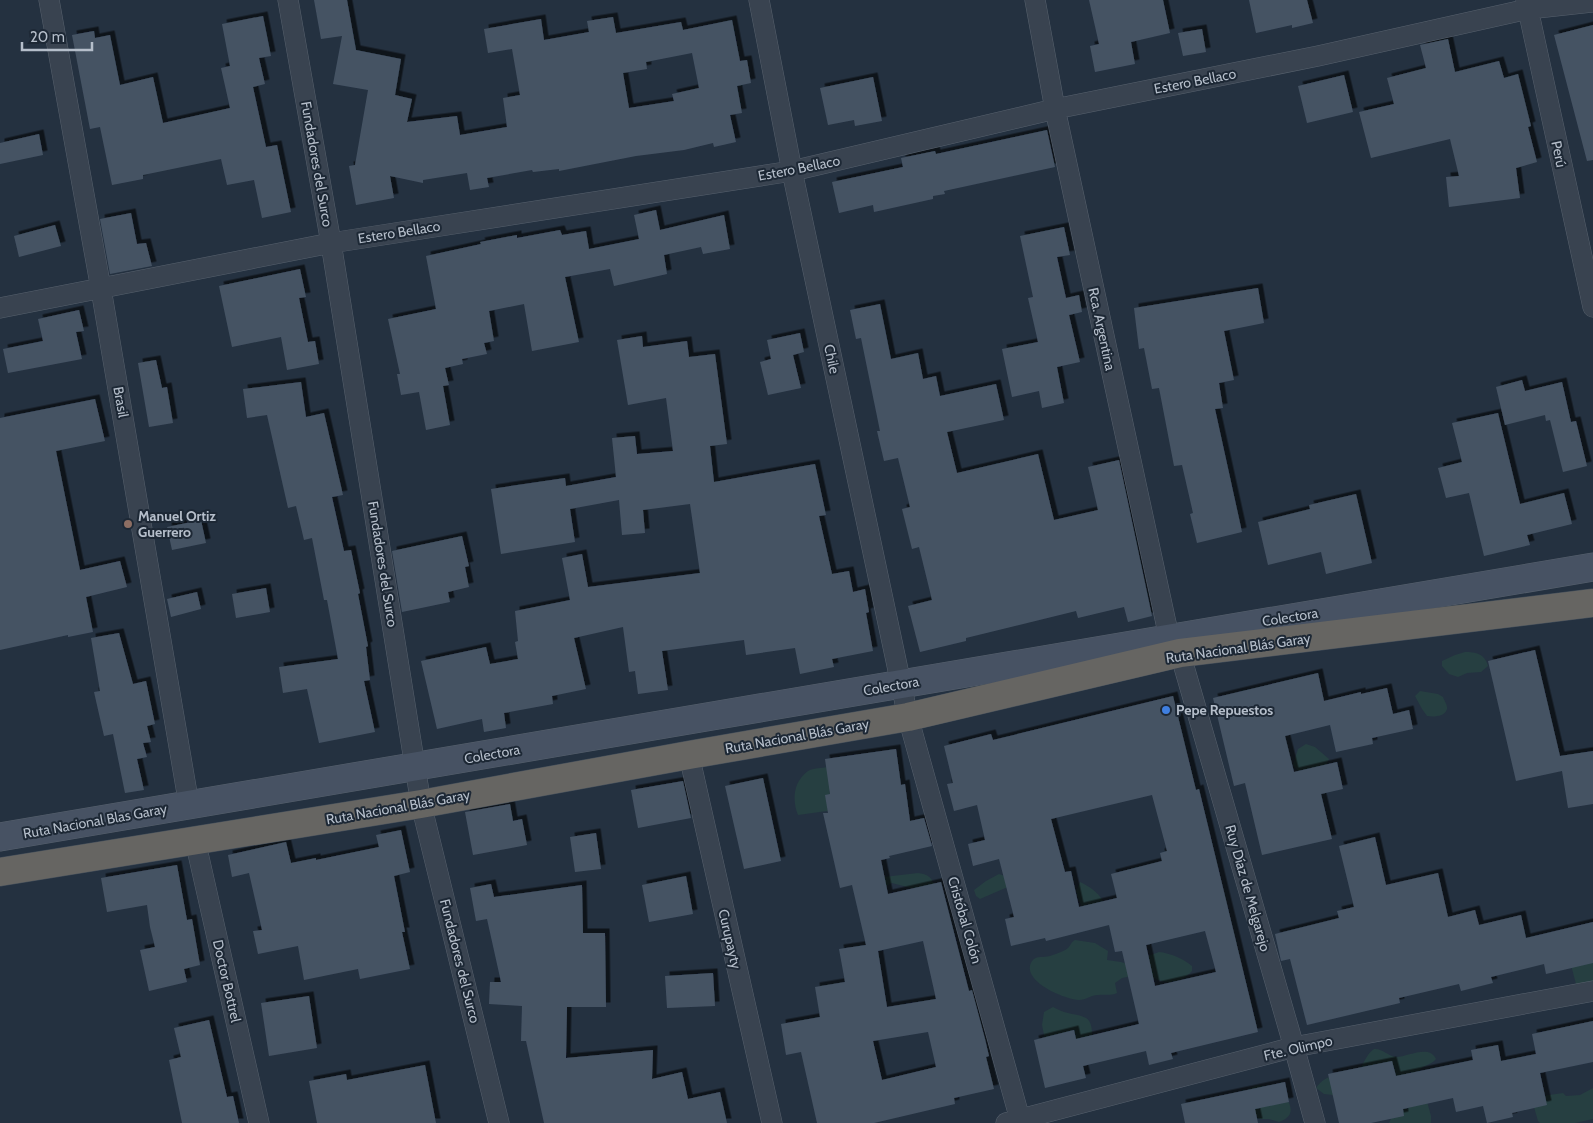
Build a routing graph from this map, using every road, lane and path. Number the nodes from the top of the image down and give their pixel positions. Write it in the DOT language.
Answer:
graph roads {
  1 [pos="49,0"];
  2 [pos="288,0"];
  3 [pos="759,0"];
  4 [pos="1035,0"];
  5 [pos="1593,2"];
  6 [pos="1527,5"];
  7 [pos="1055,109"];
  8 [pos="792,171"];
  9 [pos="331,243"];
  10 [pos="102,289"];
  11 [pos="1593,307"];
  12 [pos="0,308"];
  13 [pos="1593,567"];
  14 [pos="1593,603"];
  15 [pos="1175,645"];
  16 [pos="901,685"];
  17 [pos="908,717"];
  18 [pos="689,755"];
  19 [pos="416,767"];
  20 [pos="422,804"];
  21 [pos="189,805"];
  22 [pos="0,837"];
  23 [pos="195,840"];
  24 [pos="0,872"];
  25 [pos="1593,991"];
  26 [pos="1294,1047"];
  27 [pos="1016,1122"];
  28 [pos="259,1123"];
  29 [pos="499,1123"];
  30 [pos="772,1123"];
  31 [pos="1315,1123"];
  1 -- 10 [label="street, Brasil"];
  2 -- 9 [label="street, Fundadores del Surco"];
  3 -- 8 [label="street, Chile"];
  4 -- 7 [label="street, Rca. Argentina"];
  5 -- 6 [label="street, Estero Bellaco"];
  6 -- 7 [label="street, Estero Bellaco"];
  6 -- 11 [label="street, Perú"];
  7 -- 8 [label="street, Estero Bellaco"];
  7 -- 15 [label="street, Rca. Argentina"];
  8 -- 9 [label="street, Estero Bellaco"];
  8 -- 16 [label="street, Chile"];
  9 -- 10 [label="street, Estero Bellaco"];
  9 -- 19 [label="street, Fundadores del Surco"];
  10 -- 12 [label="street, Estero Bellaco"];
  10 -- 21 [label="street, Brasil"];
  13 -- 15 [label="main road, Colectora"];
  14 -- 15 [label="highway, Ruta Nacional Blás Garay"];
  15 -- 16 [label="main road, Colectora"];
  15 -- 17 [label="highway, Ruta Nacional Blás Garay"];
  15 -- 26 [label="street, Ruy Díaz de Melgarejo"];
  16 -- 17 [label="street, Chile"];
  16 -- 19 [label="main road, Colectora"];
  17 -- 18 [label="highway, Ruta Nacional Blás Garay"];
  17 -- 27 [label="street, Cristóbal Colón"];
  18 -- 20 [label="highway, Ruta Nacional Blás Garay"];
  18 -- 30 [label="street, Curupayty"];
  19 -- 20 [label="street, Fundadores del Surco"];
  19 -- 21 [label="main road, Colectora"];
  20 -- 23 [label="highway, Ruta Nacional Blás Garay"];
  20 -- 29 [label="street, Fundadores del Surco"];
  21 -- 22 [label="main road, Ruta Nacional Blas Garay"];
  23 -- 24 [label="highway, Ruta Nacional Blás Garay"];
  23 -- 28 [label="street, Doctor Bottrel"];
  25 -- 26 [label="street, Fte. Olimpo"];
  26 -- 27 [label="street, Fte. Olimpo"];
  26 -- 31 [label="street, Ruy Díaz de Melgarejo"];
}
